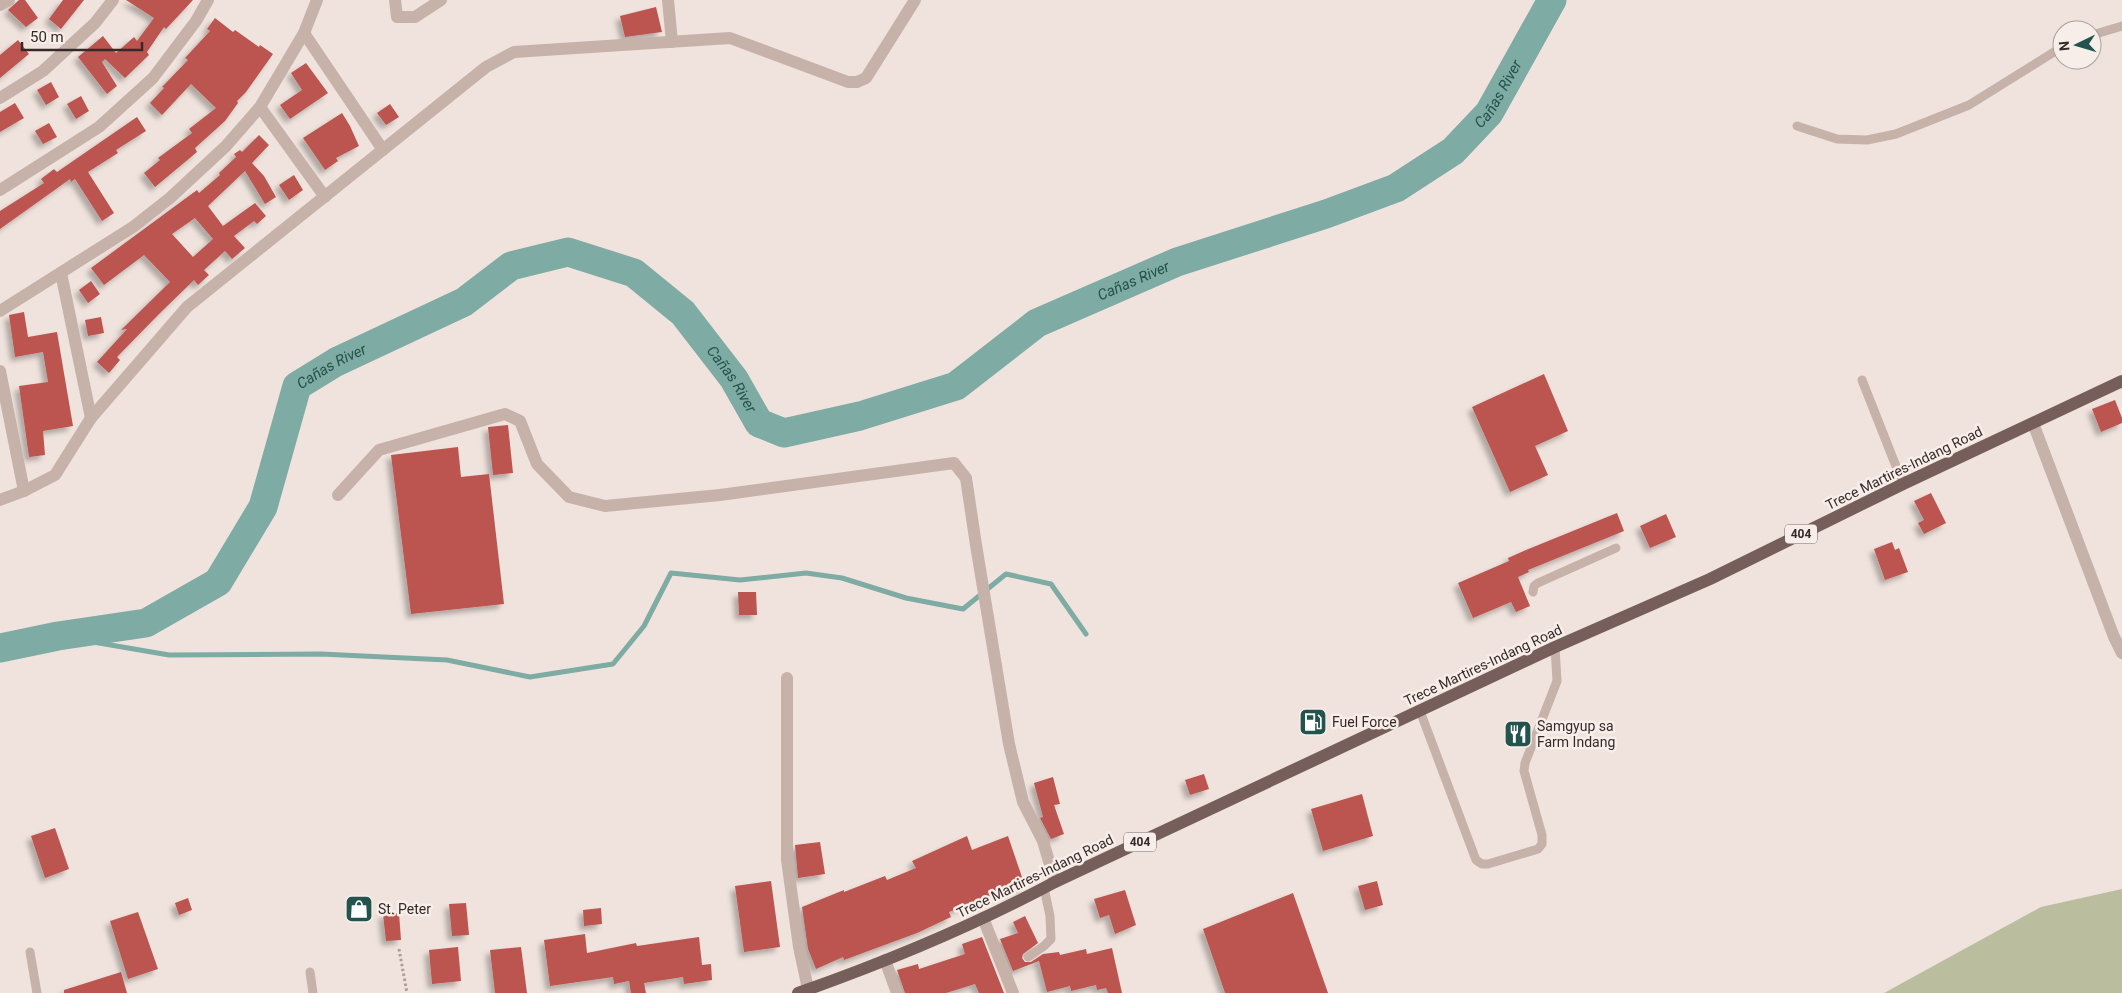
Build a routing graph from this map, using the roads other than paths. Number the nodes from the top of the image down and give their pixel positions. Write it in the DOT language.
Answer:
graph roads {
  1 [pos="9,0"];
  2 [pos="113,0"];
  3 [pos="208,0"];
  4 [pos="317,0"];
  5 [pos="394,0"];
  6 [pos="442,0"];
  7 [pos="668,0"];
  8 [pos="915,0"];
  9 [pos="0,5"];
  10 [pos="2122,26"];
  11 [pos="2102,32"];
  12 [pos="304,33"];
  13 [pos="672,42"];
  14 [pos="2052,53"];
  15 [pos="0,98"];
  16 [pos="260,107"];
  17 [pos="1797,126"];
  18 [pos="383,150"];
  19 [pos="0,190"];
  20 [pos="326,197"];
  21 [pos="61,273"];
  22 [pos="0,311"];
  23 [pos="0,371"];
  24 [pos="1862,380"];
  25 [pos="2122,381"];
  26 [pos="90,418"];
  27 [pos="2034,423"];
  28 [pos="1903,484"];
  29 [pos="24,491"];
  30 [pos="338,495"];
  31 [pos="0,500"];
  32 [pos="1616,548"];
  33 [pos="1533,592"];
  34 [pos="1555,647"];
  35 [pos="2122,653"];
  36 [pos="787,678"];
  37 [pos="1420,711"];
  38 [pos="1049,885"];
  39 [pos="983,918"];
  40 [pos="30,952"];
  41 [pos="1028,957"];
  42 [pos="885,960"];
  43 [pos="310,972"];
  44 [pos="803,991"];
  45 [pos="37,993"];
  46 [pos="313,993"];
  47 [pos="897,993"];
  48 [pos="1012,993"];
  1 -- 9 [label="street"];
  2 -- 15 [label="street"];
  3 -- 19 [label="street"];
  4 -- 12 [label="street"];
  5 -- 6 [label="street"];
  7 -- 13 [label="street"];
  8 -- 13 [label="street"];
  10 -- 11 [label="lane"];
  12 -- 16 [label="street"];
  12 -- 18 [label="street"];
  13 -- 18 [label="street"];
  14 -- 17 [label="lane"];
  16 -- 20 [label="street"];
  16 -- 21 [label="street"];
  18 -- 20 [label="street"];
  20 -- 26 [label="street"];
  21 -- 22 [label="street"];
  21 -- 26 [label="street"];
  23 -- 29 [label="street"];
  24 -- 28 [label="lane"];
  25 -- 27 [label="main road, Trece Martires-Indang Road / 404"];
  26 -- 29 [label="street"];
  27 -- 28 [label="main road, Trece Martires-Indang Road / 404"];
  27 -- 35 [label="street"];
  28 -- 34 [label="main road, Trece Martires-Indang Road / 404"];
  29 -- 31 [label="street"];
  30 -- 38 [label="street"];
  32 -- 33 [label="lane"];
  34 -- 37 [label="main road, Trece Martires-Indang Road / 404"];
  34 -- 37 [label="lane"];
  36 -- 44 [label="street"];
  37 -- 38 [label="main road, Trece Martires-Indang Road / 404"];
  38 -- 39 [label="main road, Trece Martires-Indang Road / 404"];
  38 -- 41 [label="lane"];
  39 -- 42 [label="main road, Trece Martires-Indang Road / 404"];
  39 -- 48 [label="street"];
  40 -- 45 [label="lane"];
  42 -- 44 [label="main road, Trece Martires-Indang Road / 404"];
  42 -- 47 [label="street"];
  43 -- 46 [label="lane"];
}
